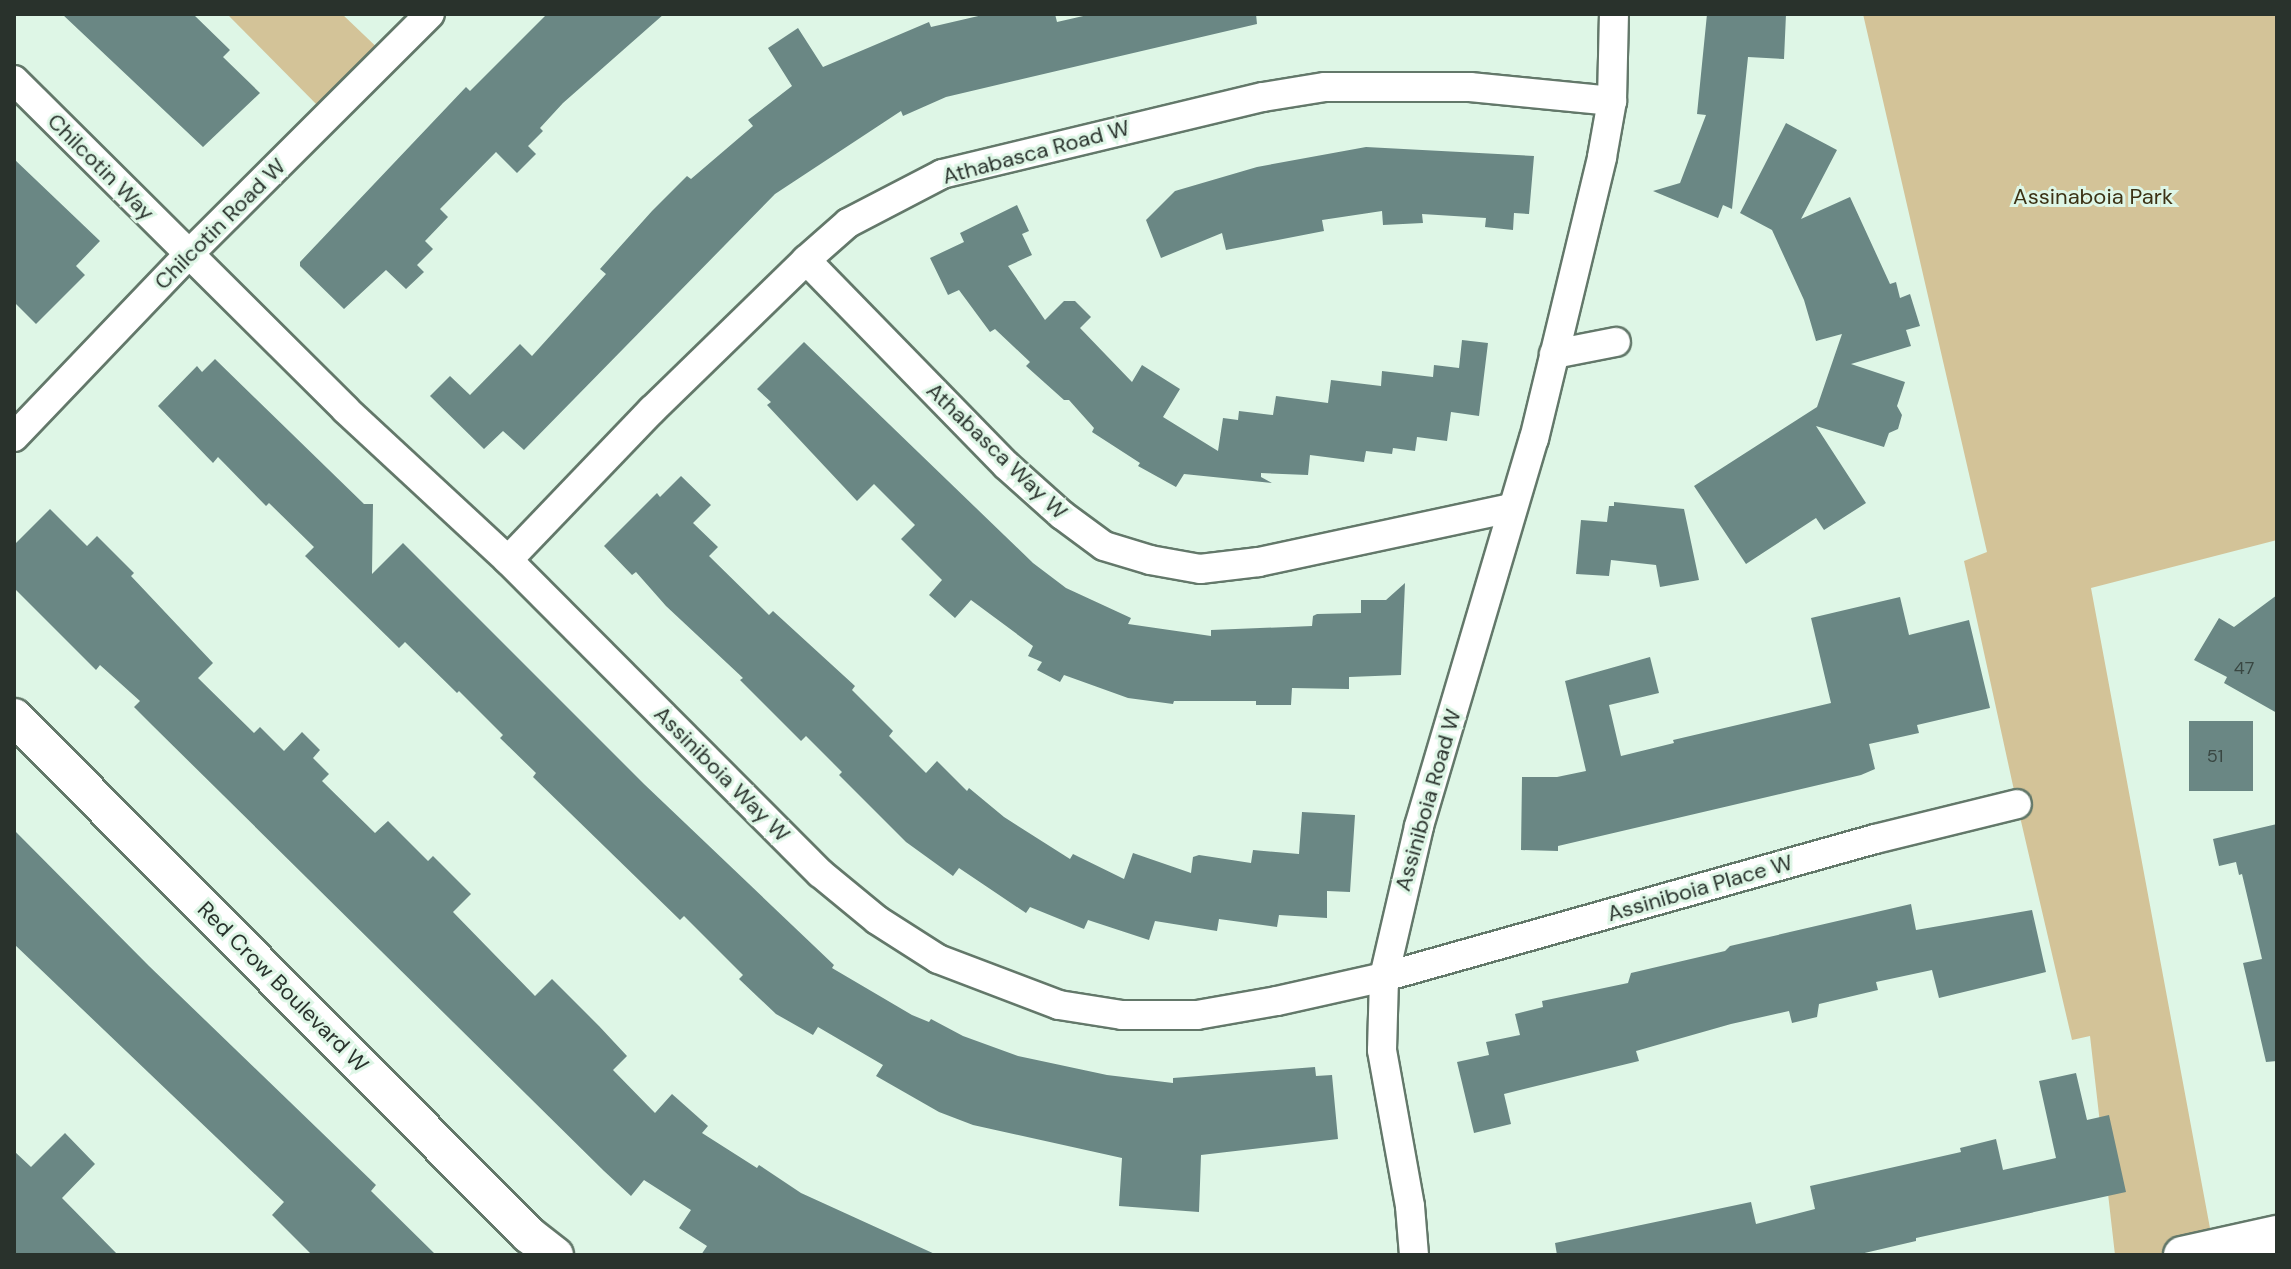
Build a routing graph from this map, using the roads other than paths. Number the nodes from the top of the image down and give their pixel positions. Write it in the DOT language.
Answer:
graph roads {
  1 [pos="430,14"];
  2 [pos="1614,14"];
  3 [pos="14,80"];
  4 [pos="1612,101"];
  5 [pos="189,254"];
  6 [pos="806,260"];
  7 [pos="1616,342"];
  8 [pos="1554,354"];
  9 [pos="14,437"];
  10 [pos="1510,508"];
  11 [pos="508,560"];
  12 [pos="14,717"];
  13 [pos="2017,804"];
  14 [pos="1384,977"];
  15 [pos="2277,1234"];
  16 [pos="555,1255"];
  17 [pos="1414,1255"];
  18 [pos="2182,1255"];
  1 -- 5 [label="street, Chilcotin Road W"];
  2 -- 4 [label="street, Assiniboia Road W"];
  3 -- 5 [label="street, Chilcotin Way"];
  4 -- 6 [label="street, Athabasca Road W"];
  4 -- 8 [label="street, Assiniboia Road W"];
  5 -- 9 [label="street, Chilcotin Road W"];
  5 -- 11 [label="street, Assiniboia Way W"];
  6 -- 10 [label="street, Athabasca Way W"];
  6 -- 11 [label="street, Athabasca Road W"];
  7 -- 8 [label="street"];
  8 -- 10 [label="street, Assiniboia Road W"];
  10 -- 14 [label="street, Assiniboia Road W"];
  11 -- 14 [label="street, Assiniboia Way W"];
  12 -- 16 [label="street, Red Crow Boulevard W"];
  13 -- 14 [label="street, Assiniboia Place W"];
  14 -- 17 [label="street, Assiniboia Road W"];
  15 -- 18 [label="street"];
}
